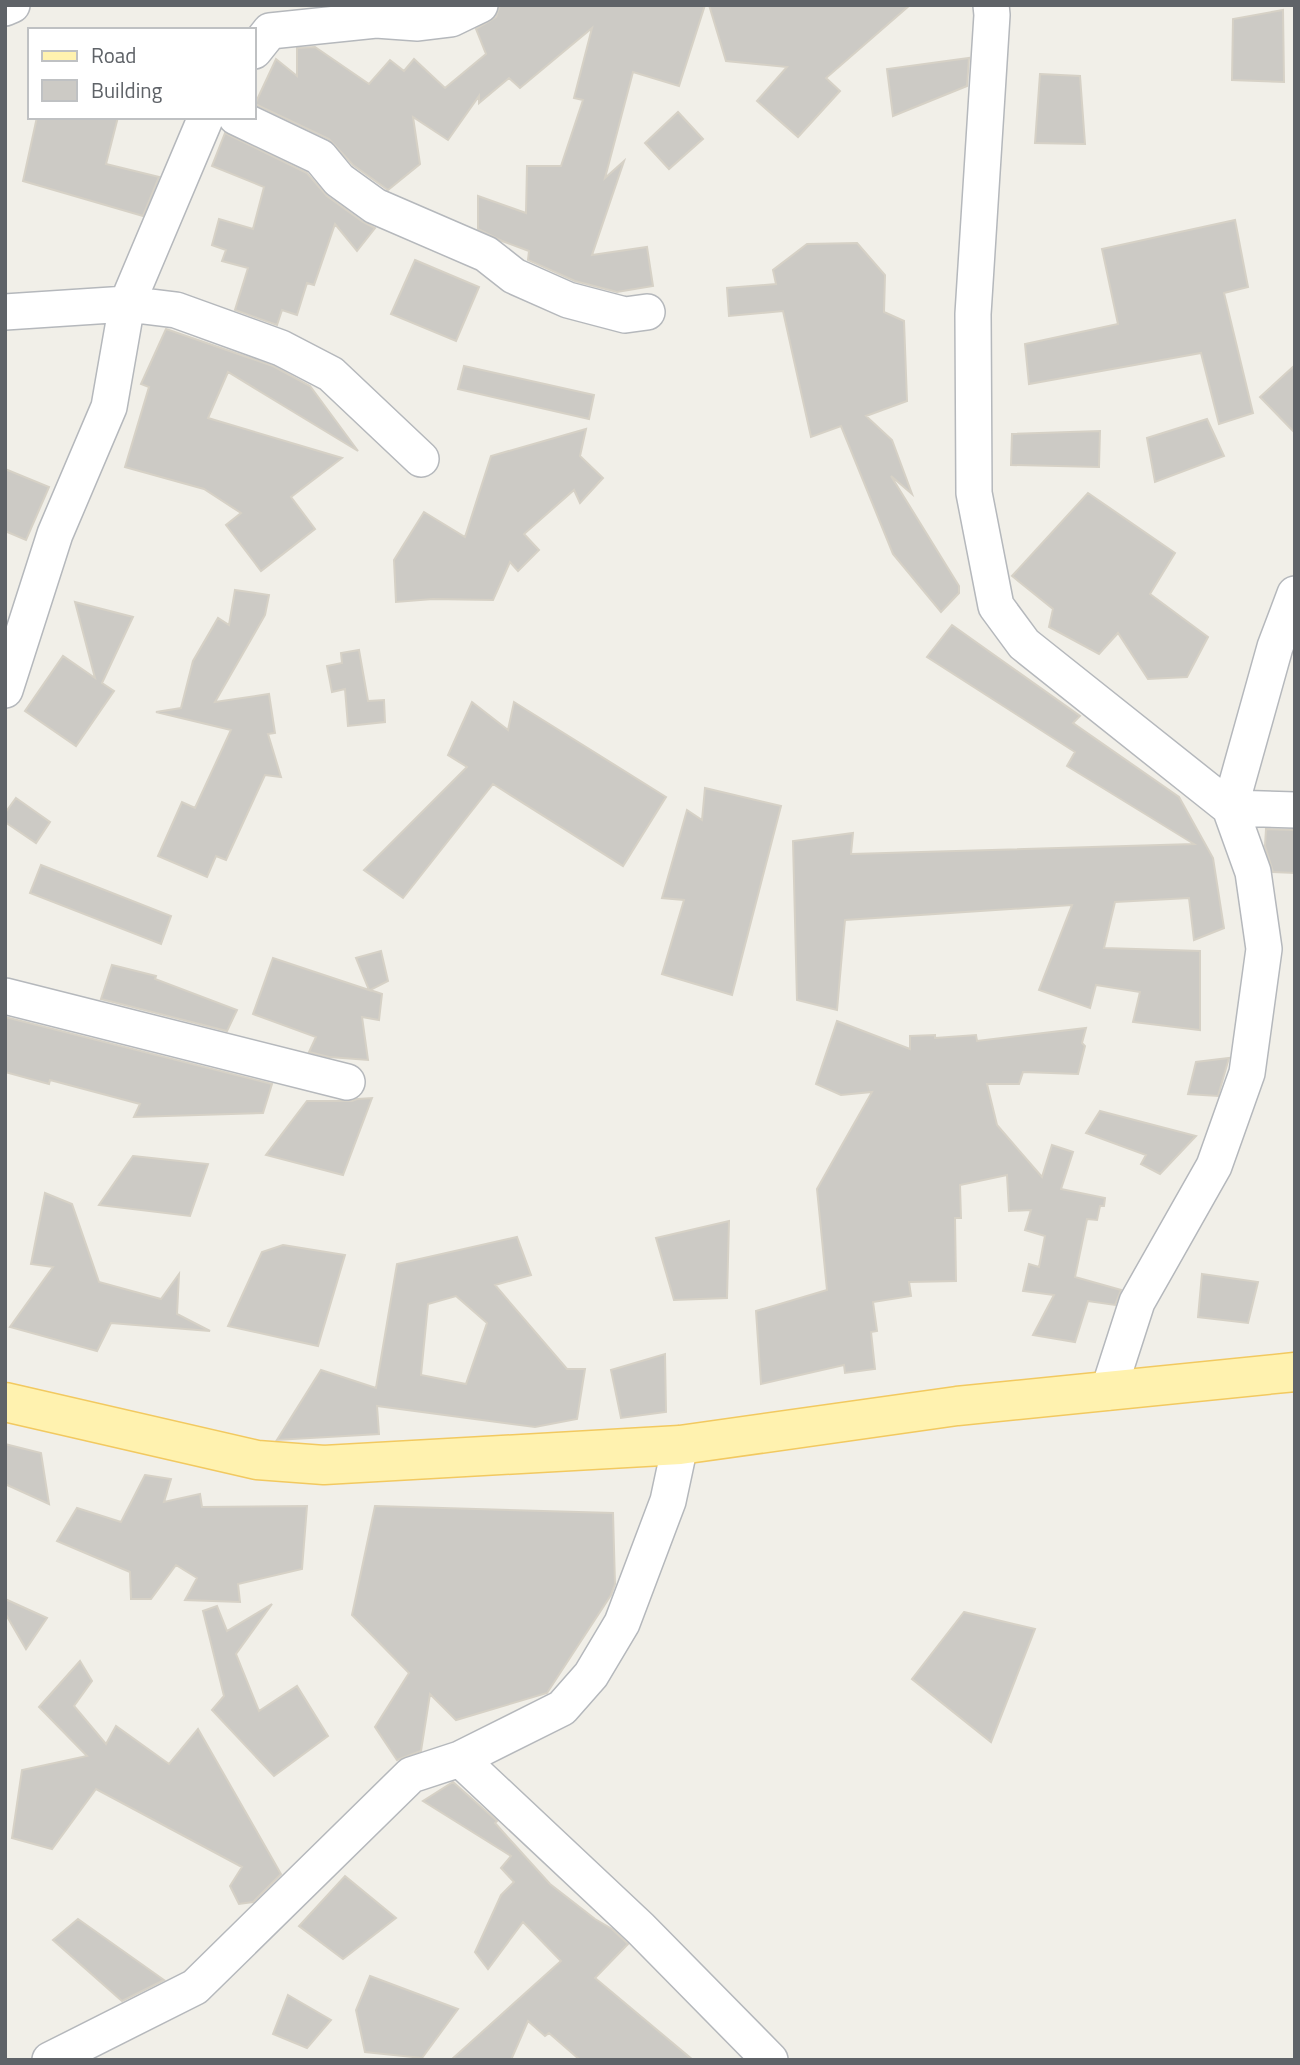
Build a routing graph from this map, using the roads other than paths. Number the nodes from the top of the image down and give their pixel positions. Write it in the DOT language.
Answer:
graph roads {
  1 [pos="12,5"];
  2 [pos="480,5"];
  3 [pos="991,5"];
  4 [pos="5,8"];
  5 [pos="377,13"];
  6 [pos="256,48"];
  7 [pos="205,119"];
  8 [pos="240,119"];
  9 [pos="127,304"];
  10 [pos="5,312"];
  11 [pos="647,312"];
  12 [pos="421,459"];
  13 [pos="1295,594"];
  14 [pos="5,690"];
  15 [pos="1230,808"];
  16 [pos="1295,810"];
  17 [pos="5,996"];
  18 [pos="347,1082"];
  19 [pos="1295,1372"];
  20 [pos="1108,1392"];
  21 [pos="5,1402"];
  22 [pos="680,1445"];
  23 [pos="460,1759"];
  24 [pos="50,2060"];
  25 [pos="770,2060"];
  1 -- 4 [label="street"];
  2 -- 5 [label="street"];
  3 -- 15 [label="street"];
  5 -- 6 [label="street"];
  7 -- 9 [label="street"];
  8 -- 11 [label="street"];
  9 -- 10 [label="street"];
  9 -- 12 [label="street"];
  9 -- 14 [label="street"];
  13 -- 15 [label="street"];
  15 -- 16 [label="street"];
  15 -- 20 [label="street"];
  17 -- 18 [label="street"];
  19 -- 20 [label="main road"];
  20 -- 22 [label="main road"];
  21 -- 22 [label="main road"];
  22 -- 23 [label="street"];
  23 -- 24 [label="street"];
  23 -- 25 [label="street"];
}
